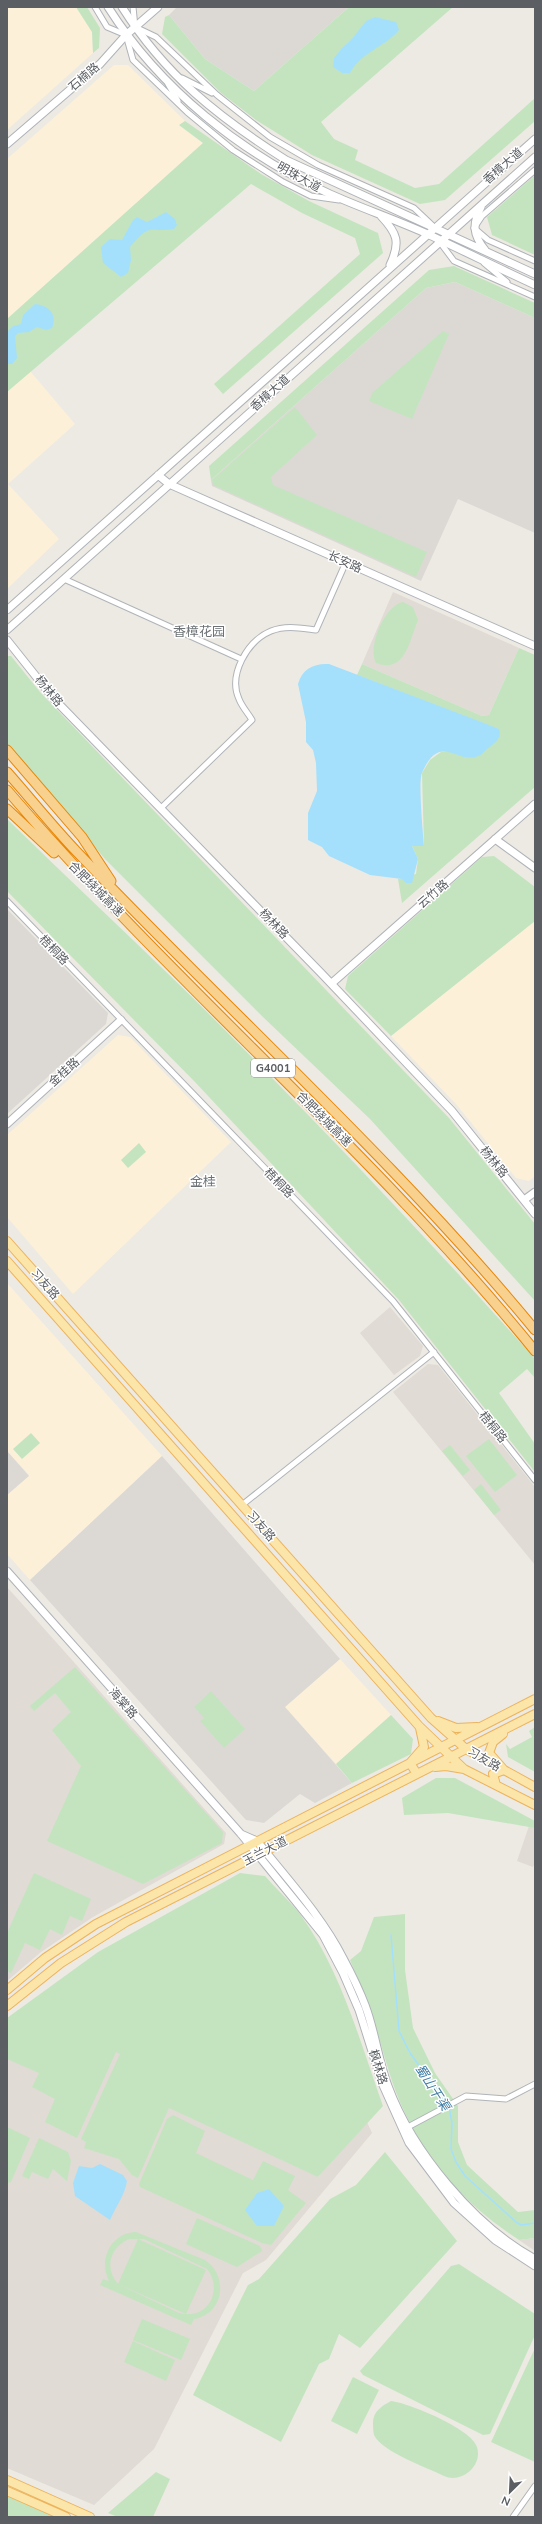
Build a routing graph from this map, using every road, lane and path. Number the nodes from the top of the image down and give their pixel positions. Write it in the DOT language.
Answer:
graph roads {
  1 [pos="95,7"];
  2 [pos="108,7"];
  3 [pos="122,7"];
  4 [pos="133,7"];
  5 [pos="158,7"];
  6 [pos="135,27"];
  7 [pos="126,35"];
  8 [pos="161,73"];
  9 [pos="177,76"];
  10 [pos="217,95"];
  11 [pos="182,107"];
  12 [pos="535,139"];
  13 [pos="7,144"];
  14 [pos="535,157"];
  15 [pos="535,170"];
  16 [pos="347,201"];
  17 [pos="483,203"];
  18 [pos="379,214"];
  19 [pos="434,227"];
  20 [pos="474,228"];
  21 [pos="426,234"];
  22 [pos="447,234"];
  23 [pos="439,241"];
  24 [pos="486,252"];
  25 [pos="478,259"];
  26 [pos="535,261"];
  27 [pos="388,268"];
  28 [pos="521,268"];
  29 [pos="535,269"];
  30 [pos="535,274"];
  31 [pos="535,285"];
  32 [pos="512,286"];
  33 [pos="535,297"];
  34 [pos="158,475"];
  35 [pos="169,484"];
  36 [pos="346,562"];
  37 [pos="64,579"];
  38 [pos="7,610"];
  39 [pos="7,630"];
  40 [pos="7,640"];
  41 [pos="535,646"];
  42 [pos="241,659"];
  43 [pos="7,750"];
  44 [pos="7,772"];
  45 [pos="7,790"];
  46 [pos="535,804"];
  47 [pos="161,808"];
  48 [pos="7,809"];
  49 [pos="495,839"];
  50 [pos="535,868"];
  51 [pos="123,899"];
  52 [pos="7,901"];
  53 [pos="113,907"];
  54 [pos="332,983"];
  55 [pos="121,1020"];
  56 [pos="7,1124"];
  57 [pos="535,1192"];
  58 [pos="524,1200"];
  59 [pos="535,1214"];
  60 [pos="7,1240"];
  61 [pos="7,1261"];
  62 [pos="535,1330"];
  63 [pos="535,1351"];
  64 [pos="434,1352"];
  65 [pos="535,1480"];
  66 [pos="242,1505"];
  67 [pos="7,1572"];
  68 [pos="535,1699"];
  69 [pos="535,1714"];
  70 [pos="431,1718"];
  71 [pos="496,1719"];
  72 [pos="512,1725"];
  73 [pos="419,1726"];
  74 [pos="481,1726"];
  75 [pos="501,1731"];
  76 [pos="456,1740"];
  77 [pos="441,1747"];
  78 [pos="466,1749"];
  79 [pos="451,1756"];
  80 [pos="410,1763"];
  81 [pos="427,1769"];
  82 [pos="464,1769"];
  83 [pos="504,1770"];
  84 [pos="417,1774"];
  85 [pos="496,1785"];
  86 [pos="535,1787"];
  87 [pos="535,1805"];
  88 [pos="241,1834"];
  89 [pos="257,1841"];
  90 [pos="248,1846"];
  91 [pos="265,1851"];
  92 [pos="256,1856"];
  93 [pos="7,1990"];
  94 [pos="7,2006"];
  95 [pos="535,2084"];
  96 [pos="405,2129"];
  97 [pos="535,2259"];
  98 [pos="535,2266"];
  99 [pos="7,2480"];
  100 [pos="535,2486"];
  101 [pos="7,2491"];
  102 [pos="66,2517"];
  103 [pos="90,2517"];
  104 [pos="513,2517"];
  1 -- 7 [label="street"];
  2 -- 7 [label="main road, 明珠大道"];
  3 -- 6 [label="main road, 明珠大道"];
  4 -- 6 [label="street"];
  5 -- 6 [label="main road, 石楠路"];
  6 -- 7 [label="main road, 石楠路"];
  6 -- 9 [label="main road, 明珠大道"];
  6 -- 10 [label="street"];
  7 -- 8 [label="main road, 明珠大道"];
  7 -- 11 [label="street"];
  7 -- 13 [label="main road, 石楠路"];
  8 -- 11 [label="street"];
  8 -- 16 [label="main road, 明珠大道"];
  9 -- 10 [label="street"];
  9 -- 19 [label="main road, 明珠大道"];
  10 -- 19 [label="street"];
  11 -- 16 [label="street"];
  12 -- 19 [label="main road, 香樟大道"];
  14 -- 17 [label="main road, 香樟大道"];
  15 -- 20 [label="street"];
  16 -- 18 [label="main road, 明珠大道"];
  17 -- 20 [label="main road"];
  17 -- 22 [label="main road, 香樟大道"];
  18 -- 21 [label="main road, 明珠大道"];
  18 -- 27 [label="main road"];
  19 -- 21 [label="main road, 香樟大道"];
  19 -- 22 [label="main road, 明珠大道"];
  20 -- 24 [label="main road"];
  20 -- 26 [label="street"];
  21 -- 23 [label="main road, 明珠大道"];
  21 -- 27 [label="main road, 香樟大道"];
  22 -- 23 [label="main road, 香樟大道"];
  22 -- 24 [label="main road, 明珠大道"];
  23 -- 25 [label="main road, 明珠大道"];
  23 -- 32 [label="street"];
  23 -- 35 [label="main road, 香樟大道"];
  24 -- 28 [label="main road, 明珠大道"];
  25 -- 31 [label="main road, 明珠大道"];
  25 -- 32 [label="street"];
  27 -- 34 [label="main road, 香樟大道"];
  28 -- 29 [label="street"];
  28 -- 30 [label="main road, 明珠大道"];
  32 -- 33 [label="street"];
  34 -- 35 [label="main road, 长安路"];
  34 -- 38 [label="main road, 香樟大道"];
  35 -- 36 [label="main road, 长安路"];
  35 -- 37 [label="main road, 香樟大道"];
  36 -- 41 [label="main road, 长安路"];
  36 -- 42 [label="street"];
  37 -- 39 [label="main road, 香樟大道"];
  37 -- 42 [label="street"];
  40 -- 47 [label="main road, 杨林路"];
  42 -- 47 [label="street"];
  43 -- 51 [label="highway"];
  44 -- 51 [label="highway, 合肥绕城高速 / G4001"];
  45 -- 53 [label="highway, 合肥绕城高速 / G4001"];
  46 -- 49 [label="main road, 云竹路"];
  47 -- 54 [label="main road, 杨林路"];
  48 -- 53 [label="highway"];
  49 -- 50 [label="main road"];
  49 -- 54 [label="main road, 云竹路"];
  51 -- 62 [label="highway, 合肥绕城高速 / G4001"];
  52 -- 55 [label="street, 梧桐路"];
  53 -- 63 [label="highway, 合肥绕城高速 / G4001"];
  54 -- 58 [label="main road, 杨林路"];
  55 -- 56 [label="main road, 金桂路"];
  55 -- 64 [label="street, 梧桐路"];
  57 -- 58 [label="main road"];
  58 -- 59 [label="main road, 杨林路"];
  60 -- 66 [label="main road, 习友路"];
  61 -- 73 [label="main road, 习友路"];
  64 -- 65 [label="street, 梧桐路"];
  64 -- 66 [label="street"];
  66 -- 70 [label="main road, 习友路"];
  67 -- 88 [label="main road, 海棠路"];
  68 -- 71 [label="main road, 玉兰大道"];
  69 -- 72 [label="main road, 玉兰大道"];
  70 -- 74 [label="main road"];
  70 -- 76 [label="main road, 习友路"];
  71 -- 74 [label="main road, 玉兰大道"];
  71 -- 75 [label="main road"];
  72 -- 75 [label="main road, 玉兰大道"];
  72 -- 83 [label="main road"];
  73 -- 77 [label="main road, 习友路"];
  73 -- 80 [label="main road"];
  74 -- 76 [label="main road, 玉兰大道"];
  75 -- 78 [label="main road, 玉兰大道"];
  76 -- 77 [label="main road, 玉兰大道"];
  76 -- 78 [label="main road, 习友路"];
  77 -- 79 [label="main road, 习友路"];
  77 -- 80 [label="main road, 玉兰大道"];
  78 -- 79 [label="main road, 玉兰大道"];
  78 -- 83 [label="main road, 习友路"];
  79 -- 81 [label="main road, 玉兰大道"];
  79 -- 82 [label="main road, 习友路"];
  80 -- 84 [label="main road"];
  80 -- 89 [label="main road, 玉兰大道"];
  81 -- 82 [label="main road"];
  81 -- 84 [label="main road, 玉兰大道"];
  82 -- 85 [label="main road, 习友路"];
  83 -- 85 [label="main road"];
  83 -- 86 [label="main road, 习友路"];
  84 -- 91 [label="main road, 玉兰大道"];
  85 -- 87 [label="main road, 习友路"];
  88 -- 89 [label="main road, 海棠路"];
  88 -- 90 [label="main road, 海棠路"];
  89 -- 90 [label="main road, 玉兰大道"];
  89 -- 91 [label="main road, 枫林路"];
  90 -- 92 [label="main road, 枫林路"];
  90 -- 93 [label="main road, 玉兰大道"];
  91 -- 92 [label="main road, 玉兰大道"];
  91 -- 96 [label="main road, 枫林路"];
  92 -- 94 [label="main road, 玉兰大道"];
  92 -- 96 [label="main road, 枫林路"];
  95 -- 96 [label="street"];
  96 -- 97 [label="main road, 枫林路"];
  96 -- 98 [label="main road, 枫林路"];
  99 -- 103 [label="main road"];
  100 -- 104 [label="street"];
  101 -- 102 [label="main road"];
}
